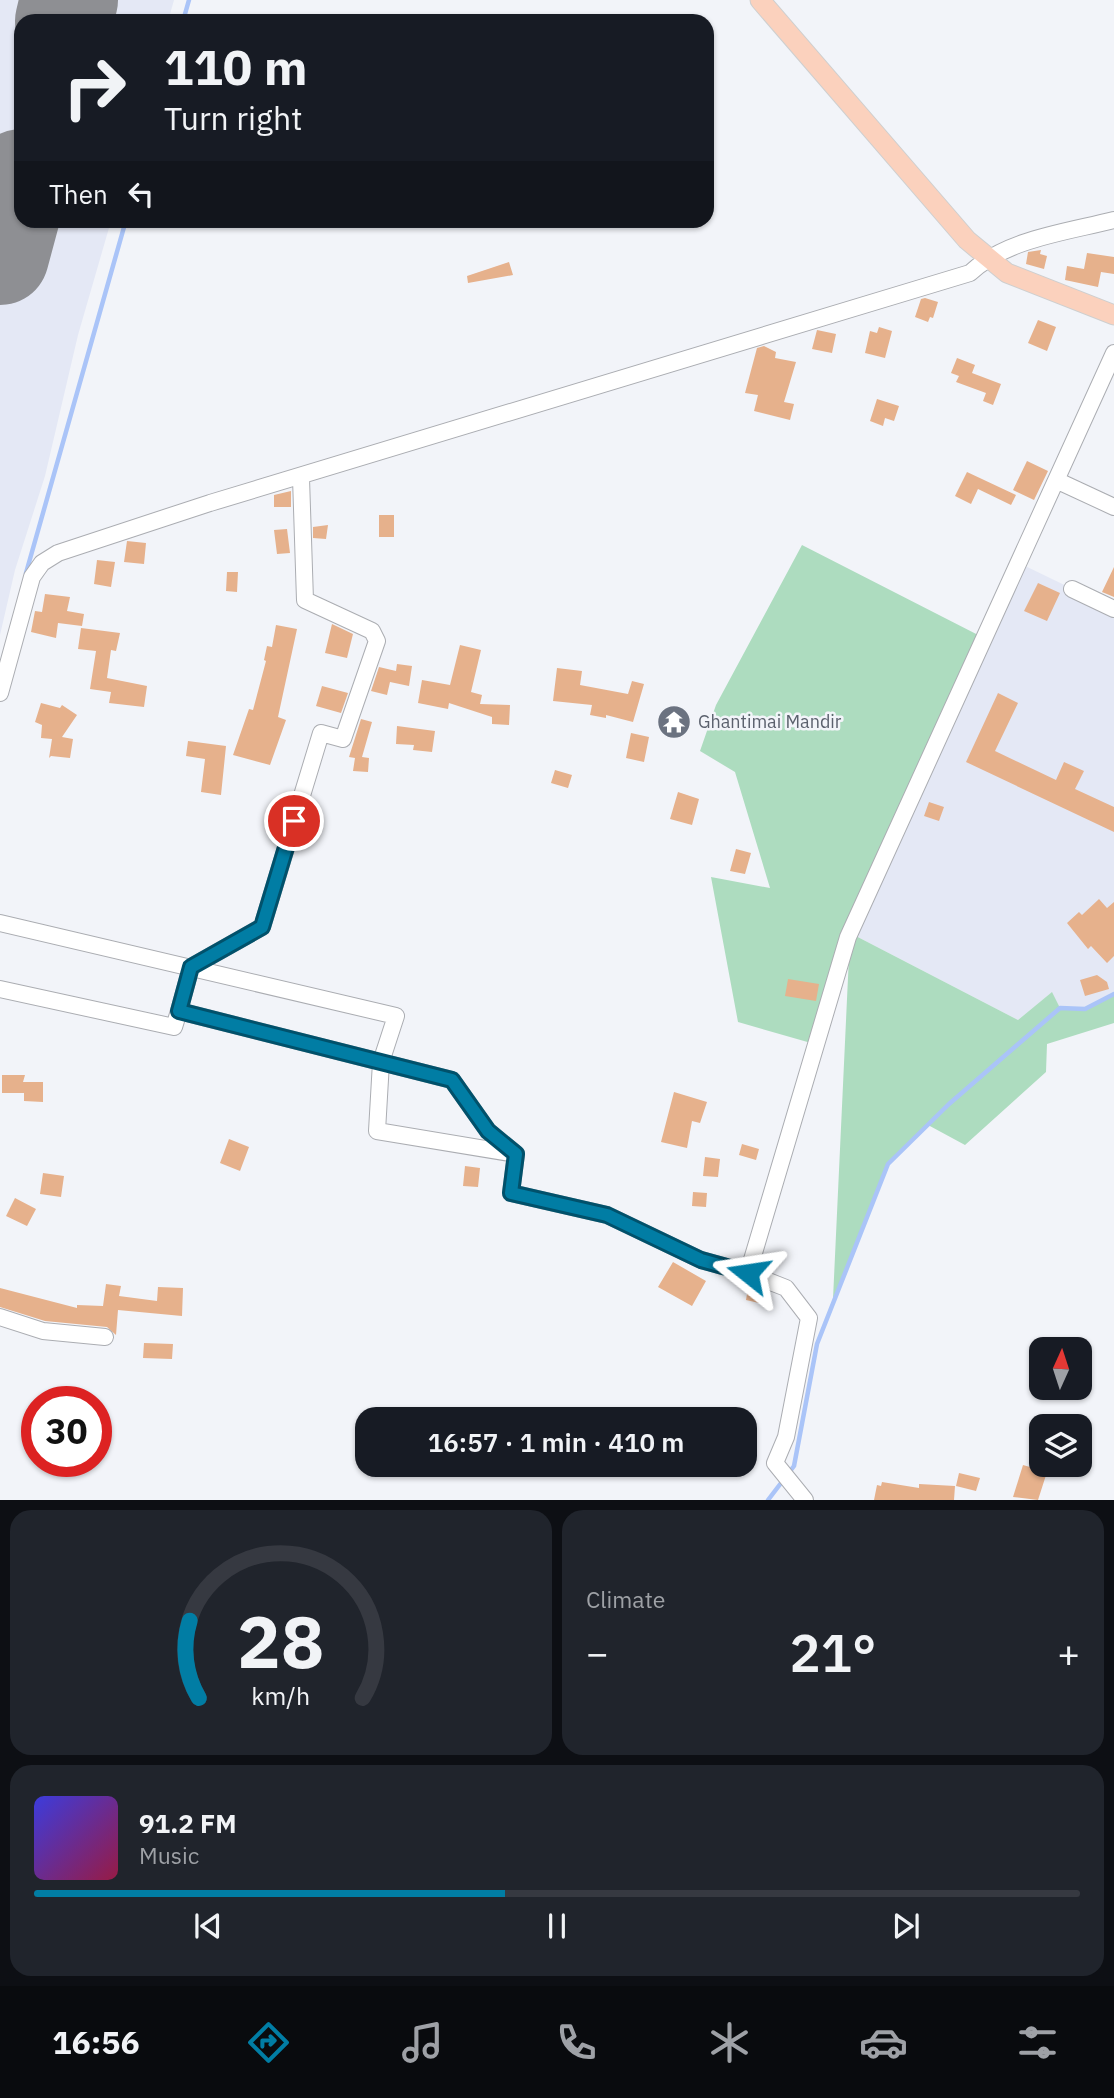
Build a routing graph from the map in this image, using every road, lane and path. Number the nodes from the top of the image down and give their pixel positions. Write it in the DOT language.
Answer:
graph roads {
  1 [pos="760,0"];
  2 [pos="1114,220"];
  3 [pos="986,258"];
  4 [pos="1114,315"];
  5 [pos="1114,353"];
  6 [pos="301,478"];
  7 [pos="1058,481"];
  8 [pos="1114,507"];
  9 [pos="1072,589"];
  10 [pos="1114,609"];
  11 [pos="0,693"];
  12 [pos="0,923"];
  13 [pos="191,967"];
  14 [pos="0,989"];
  15 [pos="179,1011"];
  16 [pos="381,1062"];
  17 [pos="516,1154"];
  18 [pos="748,1273"];
  19 [pos="0,1317"];
  20 [pos="106,1338"];
  21 [pos="805,1500"];
  1 -- 3 [label="main road"];
  2 -- 3 [label="street"];
  3 -- 4 [label="main road"];
  3 -- 6 [label="street"];
  5 -- 7 [label="street"];
  6 -- 11 [label="street"];
  6 -- 13 [label="street"];
  7 -- 8 [label="street"];
  7 -- 18 [label="street"];
  9 -- 10 [label="street"];
  12 -- 13 [label="street"];
  13 -- 15 [label="street"];
  13 -- 16 [label="street"];
  14 -- 15 [label="street"];
  15 -- 16 [label="street"];
  16 -- 17 [label="street"];
  16 -- 17 [label="street"];
  17 -- 18 [label="street"];
  18 -- 21 [label="street"];
  19 -- 20 [label="street"];
}
